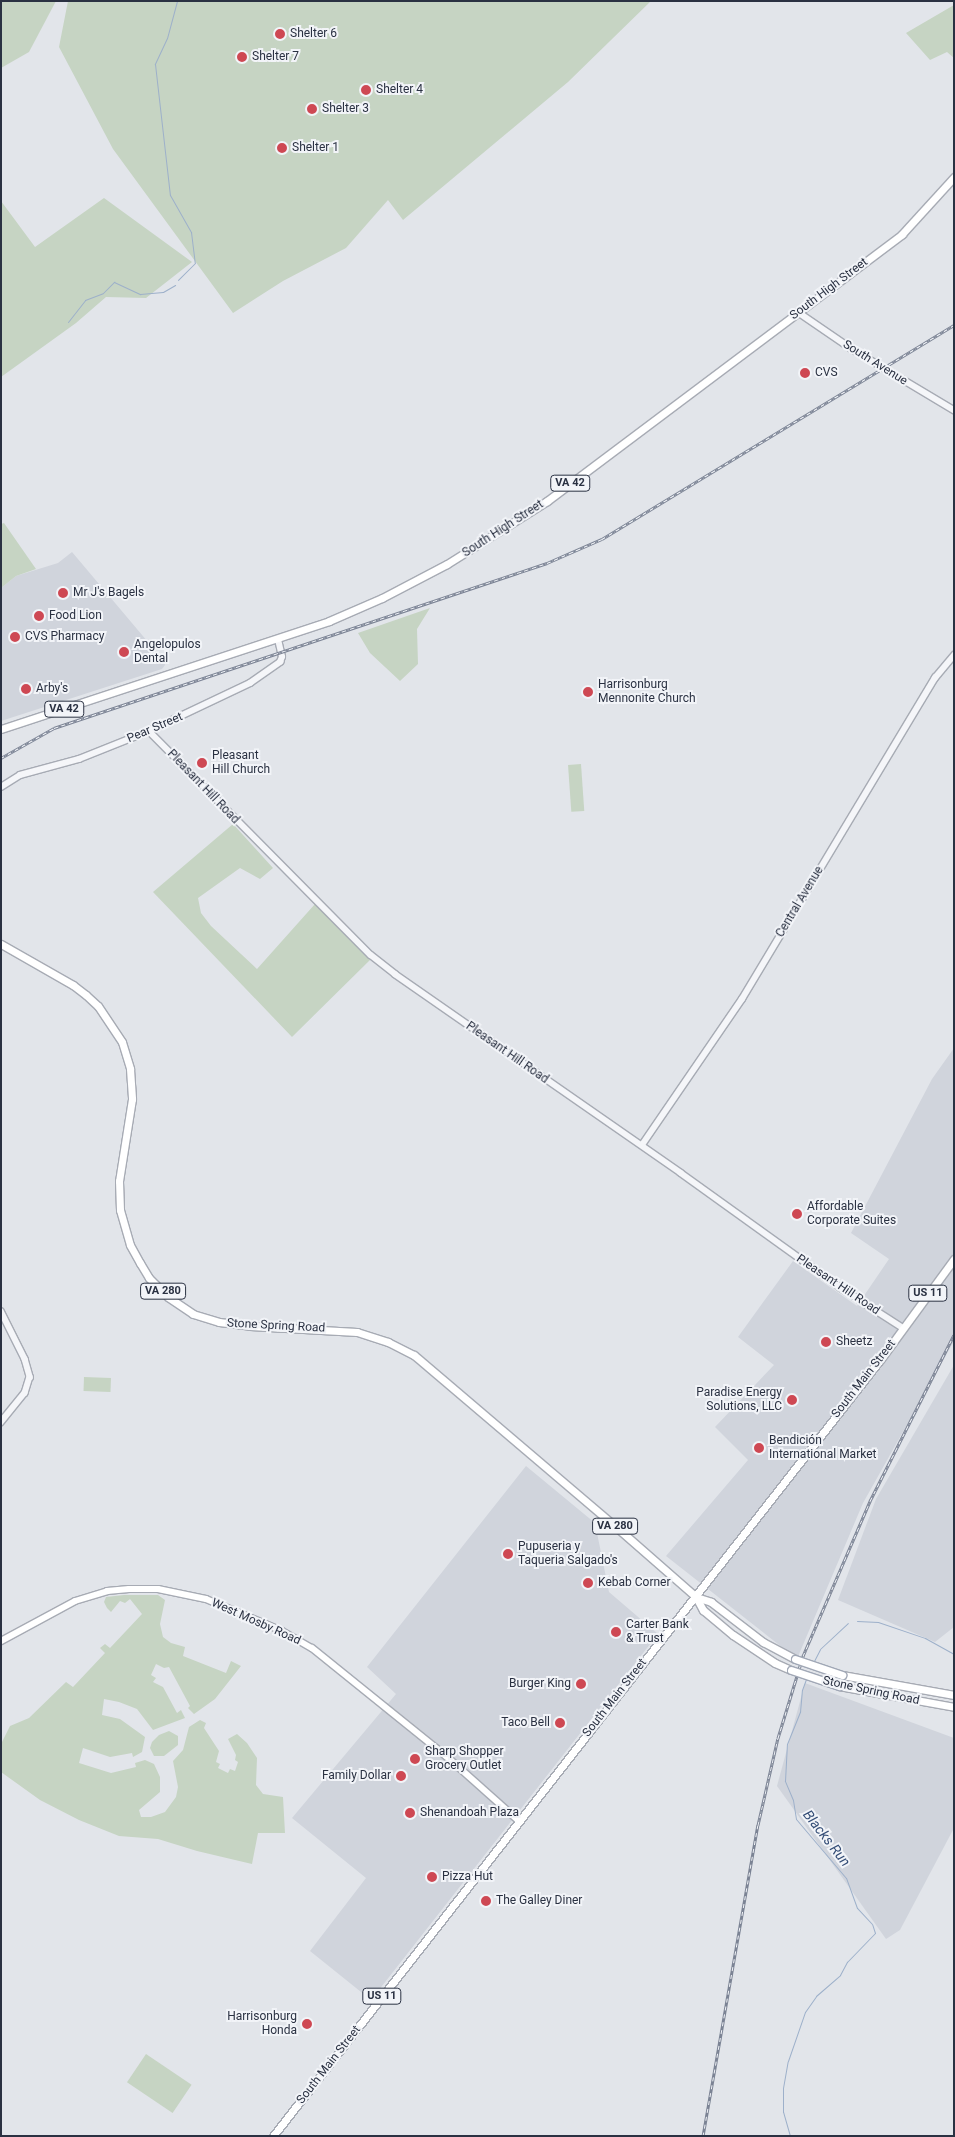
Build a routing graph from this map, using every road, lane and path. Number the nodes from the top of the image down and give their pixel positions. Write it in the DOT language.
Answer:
graph roads {
  1 [pos="954,178"];
  2 [pos="798,312"];
  3 [pos="954,410"];
  4 [pos="278,639"];
  5 [pos="954,655"];
  6 [pos="1,729"];
  7 [pos="149,731"];
  8 [pos="1,787"];
  9 [pos="1,944"];
  10 [pos="642,1146"];
  11 [pos="954,1259"];
  12 [pos="1,1311"];
  13 [pos="903,1328"];
  14 [pos="1,1424"];
  15 [pos="696,1597"];
  16 [pos="1,1641"];
  17 [pos="954,1696"];
  18 [pos="954,1707"];
  19 [pos="519,1821"];
  20 [pos="273,2136"];
  1 -- 2 [label="main road, South High Street / VA 42"];
  2 -- 3 [label="street, South Avenue"];
  2 -- 4 [label="main road, South High Street / VA 42"];
  4 -- 6 [label="main road, South High Street / VA 42"];
  4 -- 7 [label="street, Pear Street"];
  5 -- 10 [label="street, Central Avenue"];
  7 -- 8 [label="street, Pear Street"];
  7 -- 10 [label="street, Pleasant Hill Road"];
  9 -- 15 [label="main road, Stone Spring Road / VA 280"];
  10 -- 13 [label="street, Pleasant Hill Road"];
  11 -- 13 [label="main road, South Main Street / US 11"];
  12 -- 14 [label="street"];
  13 -- 15 [label="main road, South Main Street / US 11"];
  15 -- 17 [label="main road, Stone Spring Road / VA 280, bridge"];
  15 -- 18 [label="main road, Stone Spring Road / VA 280, bridge"];
  15 -- 19 [label="main road, South Main Street / US 11"];
  16 -- 19 [label="main road, West Mosby Road"];
  19 -- 20 [label="main road, South Main Street / US 11"];
}
